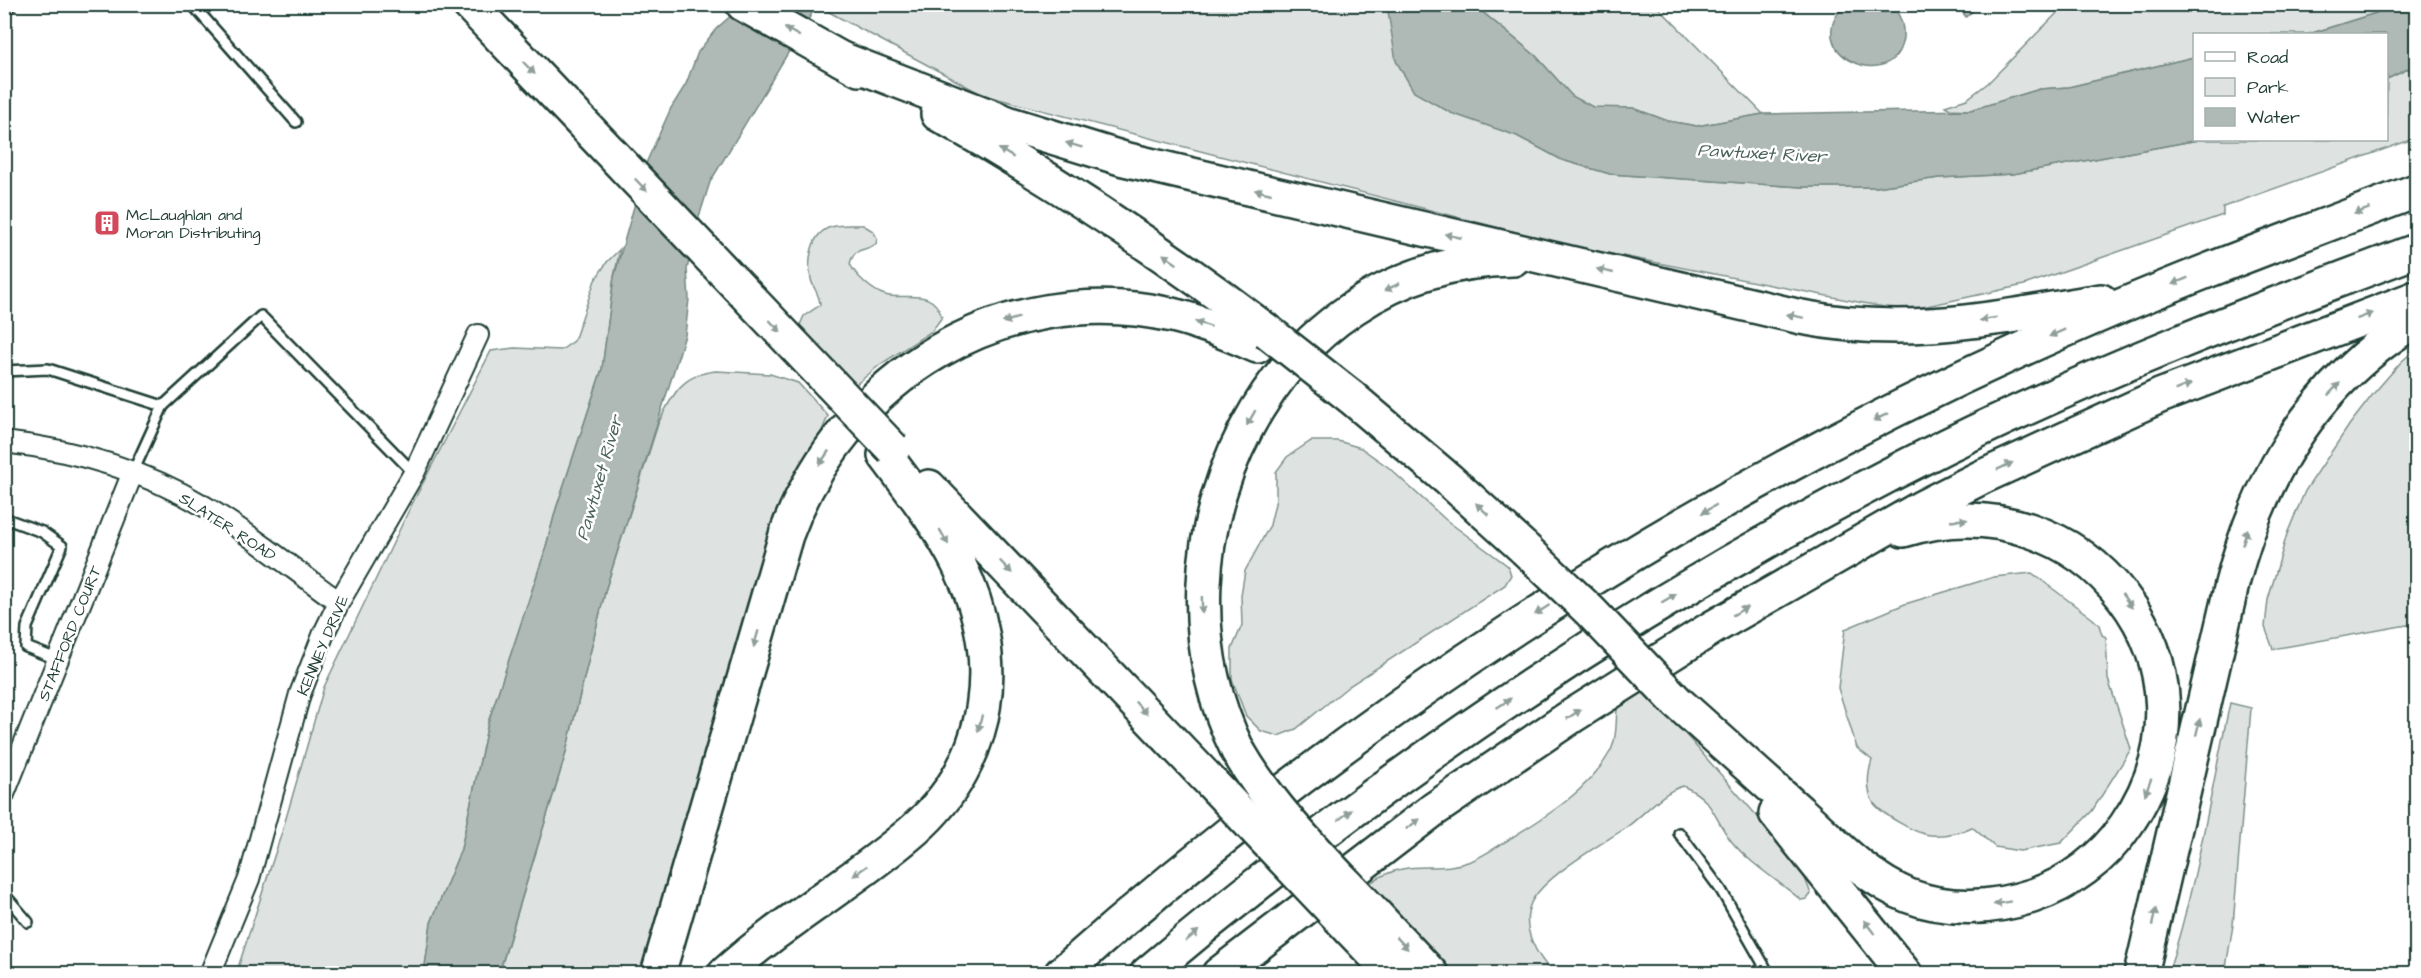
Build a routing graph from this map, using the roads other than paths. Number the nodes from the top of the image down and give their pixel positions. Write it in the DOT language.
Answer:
graph roads {
  1 [pos="12,4"];
  2 [pos="192,4"];
  3 [pos="743,4"];
  4 [pos="4,11"];
  5 [pos="475,12"];
  6 [pos="841,59"];
  7 [pos="296,122"];
  8 [pos="2416,191"];
  9 [pos="2416,250"];
  10 [pos="1572,263"];
  11 [pos="2150,294"];
  12 [pos="2416,297"];
  13 [pos="2416,320"];
  14 [pos="478,335"];
  15 [pos="1262,339"];
  16 [pos="4,371"];
  17 [pos="163,406"];
  18 [pos="4,442"];
  19 [pos="889,452"];
  20 [pos="133,472"];
  21 [pos="414,473"];
  22 [pos="4,518"];
  23 [pos="1843,554"];
  24 [pos="339,602"];
  25 [pos="58,660"];
  26 [pos="1677,702"];
  27 [pos="4,794"];
  28 [pos="1679,833"];
  29 [pos="4,894"];
  30 [pos="1361,920"];
  31 [pos="28,922"];
  32 [pos="1251,950"];
  33 [pos="210,974"];
  34 [pos="658,974"];
  35 [pos="725,974"];
  36 [pos="1061,974"];
  37 [pos="1147,974"];
  38 [pos="1219,974"];
  39 [pos="1225,974"];
  40 [pos="1385,974"];
  41 [pos="1393,974"];
  42 [pos="1431,974"];
  43 [pos="1769,974"];
  44 [pos="1905,974"];
  45 [pos="2141,974"];
  1 -- 4 [label="lane"];
  2 -- 7 [label="lane"];
  6 -- 3 [label="highway, one-way"];
  5 -- 19 [label="highway, one-way, bridge"];
  10 -- 6 [label="highway, one-way"];
  15 -- 6 [label="highway, one-way"];
  8 -- 11 [label="highway, one-way"];
  37 -- 9 [label="highway, one-way"];
  11 -- 10 [label="highway, one-way"];
  10 -- 30 [label="highway, one-way, bridge"];
  11 -- 36 [label="highway, one-way"];
  23 -- 12 [label="highway, one-way"];
  45 -- 13 [label="highway, one-way"];
  14 -- 21 [label="street, KENNEY DRIVE"];
  26 -- 15 [label="highway, one-way, bridge"];
  15 -- 34 [label="highway, one-way"];
  16 -- 17 [label="lane"];
  17 -- 20 [label="lane"];
  17 -- 21 [label="lane"];
  18 -- 20 [label="street, SLATER ROAD"];
  19 -- 30 [label="highway, one-way, bridge"];
  19 -- 35 [label="highway, one-way"];
  20 -- 24 [label="street, SLATER ROAD"];
  20 -- 25 [label="street, STAFFORD COURT"];
  21 -- 24 [label="street, KENNEY DRIVE"];
  22 -- 25 [label="lane"];
  23 -- 26 [label="highway, one-way"];
  32 -- 23 [label="highway, one-way"];
  24 -- 33 [label="street, KENNEY DRIVE"];
  25 -- 27 [label="street, STAFFORD COURT"];
  44 -- 26 [label="highway, one-way"];
  28 -- 43 [label="lane"];
  29 -- 31 [label="lane"];
  30 -- 40 [label="highway"];
  30 -- 41 [label="highway"];
  30 -- 42 [label="highway, one-way"];
  32 -- 38 [label="highway"];
  32 -- 39 [label="highway"];
}
